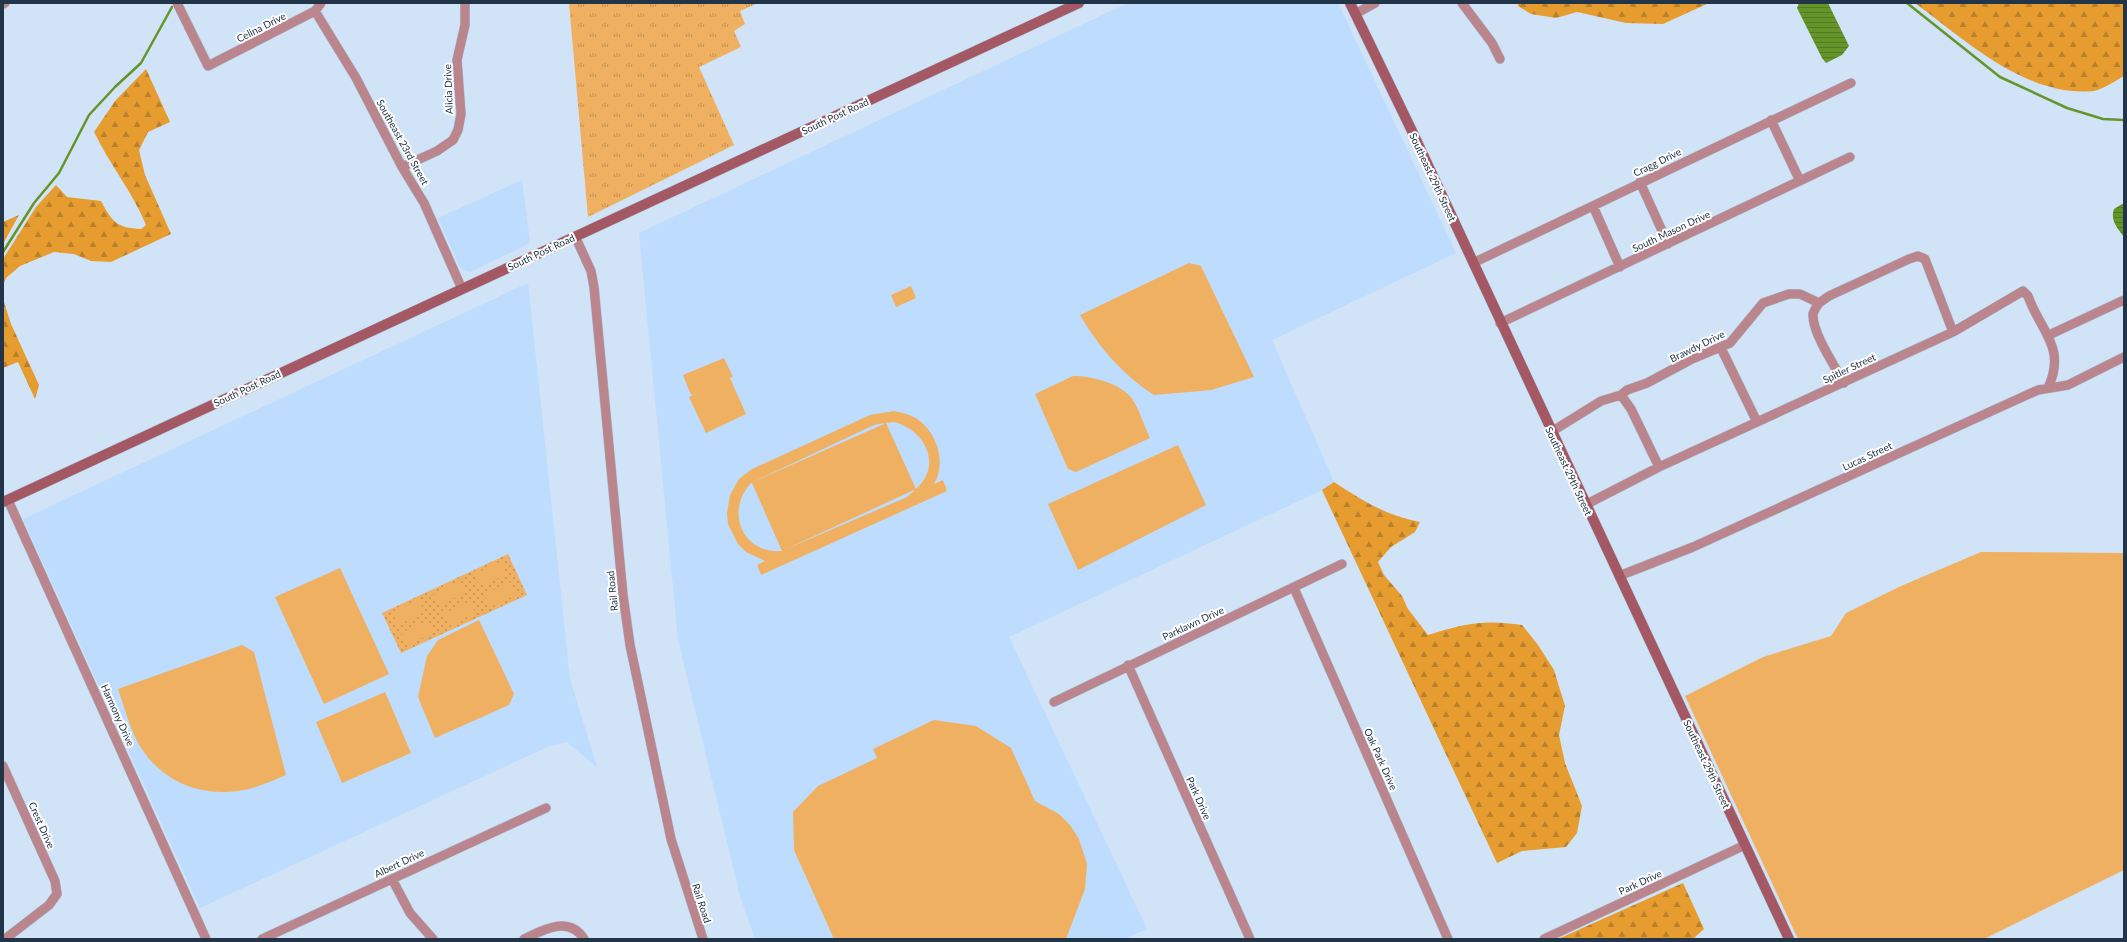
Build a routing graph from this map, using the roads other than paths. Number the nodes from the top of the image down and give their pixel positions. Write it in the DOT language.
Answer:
graph roads {
  1 [pos="177,3"];
  2 [pos="321,3"];
  3 [pos="465,3"];
  4 [pos="1079,3"];
  5 [pos="1350,3"];
  6 [pos="1375,3"];
  7 [pos="1462,3"];
  8 [pos="316,11"];
  9 [pos="1355,14"];
  10 [pos="1500,59"];
  11 [pos="1851,83"];
  12 [pos="1771,120"];
  13 [pos="1850,157"];
  14 [pos="402,167"];
  15 [pos="1800,181"];
  16 [pos="1640,182"];
  17 [pos="1592,206"];
  18 [pos="575,236"];
  19 [pos="1668,244"];
  20 [pos="1473,263"];
  21 [pos="1620,266"];
  22 [pos="462,289"];
  23 [pos="2124,300"];
  24 [pos="1820,303"];
  25 [pos="1500,323"];
  26 [pos="1953,332"];
  27 [pos="2049,335"];
  28 [pos="1721,348"];
  29 [pos="2124,357"];
  30 [pos="1844,383"];
  31 [pos="2048,388"];
  32 [pos="1621,395"];
  33 [pos="1757,422"];
  34 [pos="1551,432"];
  35 [pos="1659,467"];
  36 [pos="5,501"];
  37 [pos="1585,505"];
  38 [pos="1342,564"];
  39 [pos="1619,576"];
  40 [pos="1294,588"];
  41 [pos="1128,665"];
  42 [pos="1054,702"];
  43 [pos="3,766"];
  44 [pos="546,808"];
  45 [pos="1745,845"];
  46 [pos="392,879"];
  47 [pos="5,939"];
  48 [pos="206,939"];
  49 [pos="262,939"];
  50 [pos="433,939"];
  51 [pos="524,939"];
  52 [pos="584,939"];
  53 [pos="703,939"];
  54 [pos="1250,939"];
  55 [pos="1448,939"];
  56 [pos="1544,939"];
  57 [pos="1789,939"];
  1 -- 8 [label="street, Celina Drive"];
  2 -- 8 [label="street"];
  3 -- 14 [label="street, Alicia Drive"];
  4 -- 18 [label="main road, South Post Road"];
  5 -- 9 [label="main road, Southeast 29th Street"];
  6 -- 9 [label="street"];
  7 -- 10 [label="street"];
  8 -- 14 [label="street, Southeast 23rd Street"];
  9 -- 20 [label="main road, Southeast 29th Street"];
  11 -- 12 [label="street, Cragg Drive"];
  12 -- 15 [label="street"];
  12 -- 16 [label="street, Cragg Drive"];
  13 -- 15 [label="street, South Mason Drive"];
  14 -- 22 [label="street, Southeast 23rd Street"];
  15 -- 19 [label="street, South Mason Drive"];
  16 -- 17 [label="street, Cragg Drive"];
  16 -- 19 [label="street"];
  17 -- 20 [label="street, Cragg Drive"];
  17 -- 21 [label="street"];
  18 -- 22 [label="main road, South Post Road"];
  18 -- 53 [label="street, Rail Road"];
  19 -- 21 [label="street, South Mason Drive"];
  20 -- 25 [label="main road, Southeast 29th Street"];
  21 -- 25 [label="street, South Mason Drive"];
  22 -- 36 [label="main road, South Post Road"];
  23 -- 27 [label="street"];
  24 -- 26 [label="street"];
  24 -- 28 [label="street, Brawdy Drive"];
  24 -- 30 [label="street"];
  25 -- 34 [label="main road, Southeast 29th Street"];
  26 -- 27 [label="street, Spitler Street"];
  26 -- 30 [label="street, Spitler Street"];
  27 -- 31 [label="street, Spitler Street"];
  28 -- 32 [label="street, Brawdy Drive"];
  28 -- 33 [label="street"];
  29 -- 31 [label="street, Lucas Street"];
  30 -- 33 [label="street, Spitler Street"];
  31 -- 39 [label="street, Lucas Street"];
  32 -- 34 [label="street, Brawdy Drive"];
  32 -- 35 [label="street"];
  33 -- 35 [label="street, Spitler Street"];
  34 -- 37 [label="main road, Southeast 29th Street"];
  35 -- 37 [label="street, Spitler Street"];
  36 -- 48 [label="street, Harmony Drive"];
  37 -- 39 [label="main road, Southeast 29th Street"];
  38 -- 40 [label="street, Parklawn Drive"];
  39 -- 45 [label="main road, Southeast 29th Street"];
  40 -- 41 [label="street, Parklawn Drive"];
  40 -- 55 [label="street, Oak Park Drive"];
  41 -- 42 [label="street, Parklawn Drive"];
  41 -- 54 [label="street, Park Drive"];
  43 -- 47 [label="street, Crest Drive"];
  44 -- 46 [label="street, Albert Drive"];
  45 -- 56 [label="street, Park Drive"];
  45 -- 57 [label="main road, Southeast 29th Street"];
  46 -- 49 [label="street, Albert Drive"];
  46 -- 50 [label="street"];
  51 -- 52 [label="street"];
}
